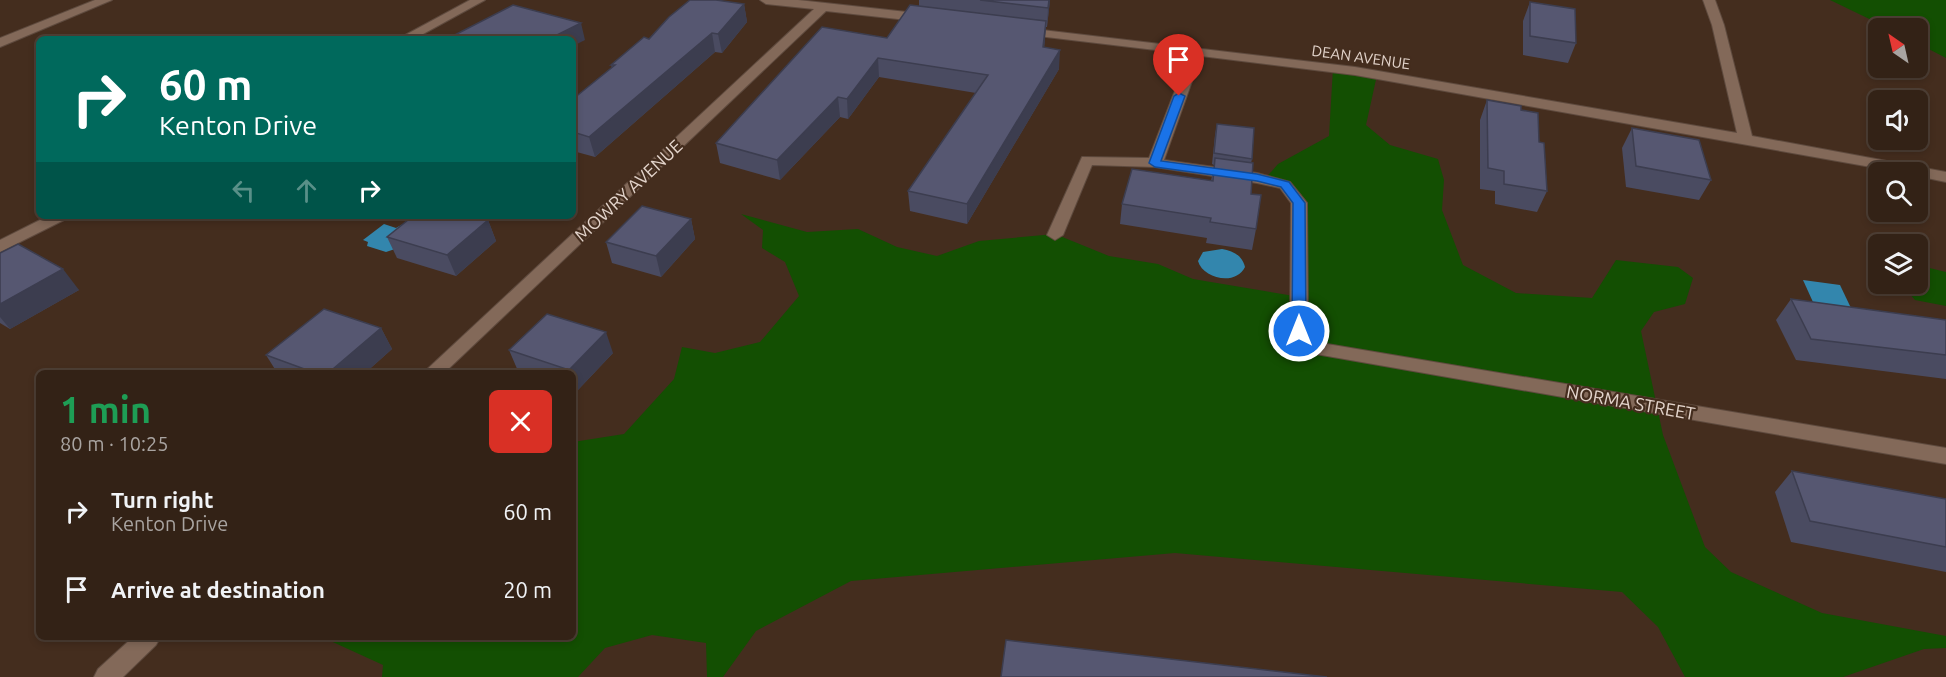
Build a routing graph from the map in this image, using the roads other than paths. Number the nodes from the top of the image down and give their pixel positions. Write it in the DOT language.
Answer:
graph roads {
  1 [pos="106,0"];
  2 [pos="479,0"];
  3 [pos="766,0"];
  4 [pos="1709,0"];
  5 [pos="824,6"];
  6 [pos="940,20"];
  7 [pos="1010,29"];
  8 [pos="410,36"];
  9 [pos="0,43"];
  10 [pos="1196,52"];
  11 [pos="1746,139"];
  12 [pos="1155,163"];
  13 [pos="1946,177"];
  14 [pos="54,219"];
  15 [pos="1054,235"];
  16 [pos="0,247"];
  17 [pos="435,370"];
  18 [pos="1946,456"];
  19 [pos="146,640"];
  20 [pos="106,677"];
  1 -- 9 [label="street"];
  2 -- 8 [label="street"];
  3 -- 5 [label="street"];
  4 -- 11 [label="street"];
  5 -- 6 [label="street"];
  5 -- 17 [label="street, MOWRY AVENUE"];
  7 -- 10 [label="street, DEAN AVENUE"];
  10 -- 11 [label="street, DEAN AVENUE"];
  10 -- 12 [label="street"];
  11 -- 13 [label="street, DEAN AVENUE"];
  12 -- 15 [label="street"];
  12 -- 18 [label="street, NORMA STREET"];
  14 -- 16 [label="street"];
  19 -- 20 [label="street"];
}
